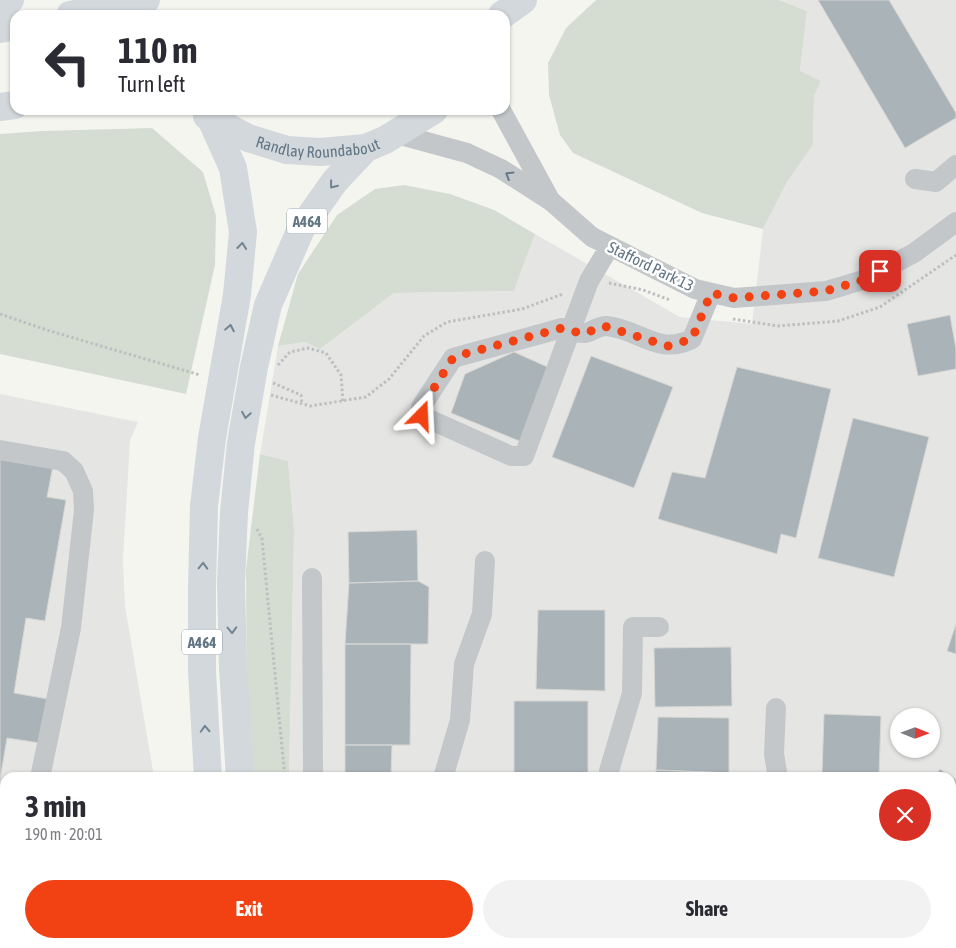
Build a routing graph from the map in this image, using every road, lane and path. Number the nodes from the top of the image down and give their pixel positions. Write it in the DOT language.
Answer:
graph roads {
  1 [pos="10,0"];
  2 [pos="146,0"];
  3 [pos="524,0"];
  4 [pos="0,2"];
  5 [pos="95,10"];
  6 [pos="508,10"];
  7 [pos="205,115"];
  8 [pos="426,115"];
  9 [pos="504,115"];
  10 [pos="397,134"];
  11 [pos="366,148"];
  12 [pos="956,165"];
  13 [pos="915,179"];
  14 [pos="550,201"];
  15 [pos="956,222"];
  16 [pos="610,246"];
  17 [pos="589,281"];
  18 [pos="711,293"];
  19 [pos="0,314"];
  20 [pos="572,330"];
  21 [pos="213,369"];
  22 [pos="267,372"];
  23 [pos="266,394"];
  24 [pos="343,402"];
  25 [pos="302,404"];
  26 [pos="0,450"];
  27 [pos="262,539"];
  28 [pos="484,561"];
  29 [pos="312,578"];
  30 [pos="659,627"];
  31 [pos="776,708"];
  32 [pos="41,772"];
  33 [pos="208,772"];
  34 [pos="240,772"];
  35 [pos="283,772"];
  36 [pos="313,772"];
  37 [pos="445,772"];
  38 [pos="609,772"];
  39 [pos="777,772"];
  1 -- 4 [label="highway"];
  2 -- 5 [label="highway"];
  3 -- 6 [label="highway"];
  7 -- 11 [label="highway, Randlay Roundabout"];
  21 -- 7 [label="highway, A464, one-way"];
  8 -- 10 [label="highway, Randlay Roundabout"];
  9 -- 14 [label="street"];
  10 -- 11 [label="highway, Randlay Roundabout"];
  14 -- 10 [label="street, one-way"];
  11 -- 22 [label="highway, A464, one-way"];
  12 -- 13 [label="street"];
  14 -- 16 [label="street, Stafford Park 13"];
  15 -- 18 [label="street, Stafford Park 13"];
  16 -- 17 [label="street"];
  16 -- 18 [label="street, Stafford Park 13"];
  17 -- 20 [label="street"];
  17 -- 24 [label="path"];
  18 -- 20 [label="street"];
  19 -- 21 [label="path"];
  20 -- 20 [label="street"];
  33 -- 21 [label="highway, A464, one-way"];
  22 -- 24 [label="path"];
  22 -- 25 [label="path"];
  22 -- 34 [label="highway, A464, one-way"];
  23 -- 25 [label="path"];
  24 -- 25 [label="path"];
  26 -- 32 [label="street"];
  27 -- 35 [label="path"];
  28 -- 37 [label="street"];
  29 -- 36 [label="street"];
  30 -- 38 [label="street"];
  31 -- 39 [label="street"];
}
